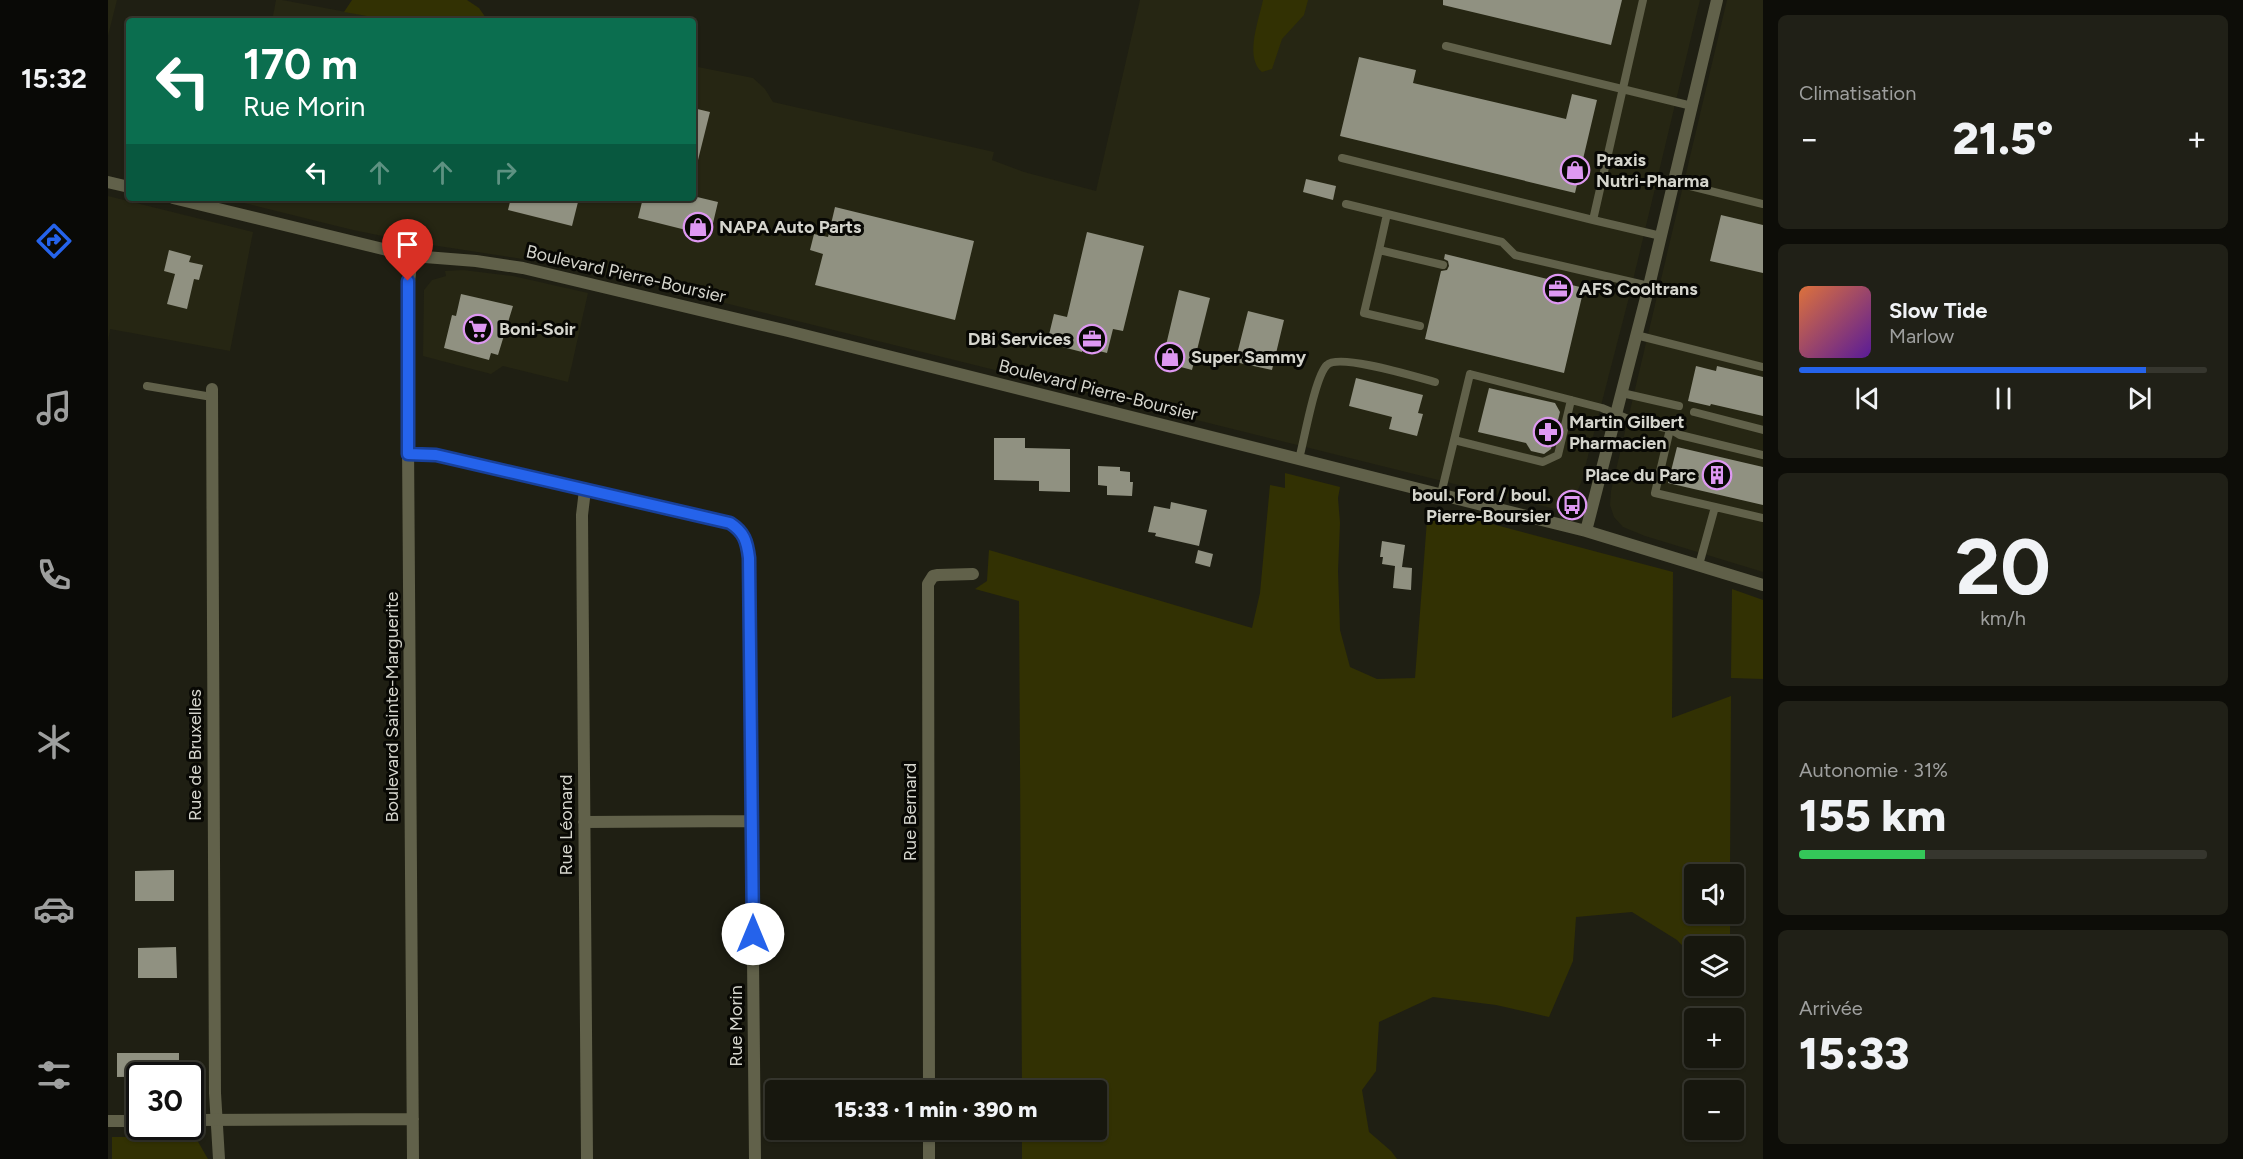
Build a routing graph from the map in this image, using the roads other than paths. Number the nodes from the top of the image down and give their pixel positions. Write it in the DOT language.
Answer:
graph roads {
  1 [pos="1643,0"];
  2 [pos="1717,0"];
  3 [pos="1446,46"];
  4 [pos="1623,88"];
  5 [pos="1692,106"];
  6 [pos="1342,159"];
  7 [pos="108,182"];
  8 [pos="1674,182"];
  9 [pos="126,186"];
  10 [pos="185,201"];
  11 [pos="1346,204"];
  12 [pos="1763,204"];
  13 [pos="1387,214"];
  14 [pos="1593,220"];
  15 [pos="1661,236"];
  16 [pos="1379,250"];
  17 [pos="412,256"];
  18 [pos="1443,266"];
  19 [pos="1649,286"];
  20 [pos="1420,326"];
  21 [pos="1636,335"];
  22 [pos="1763,367"];
  23 [pos="1435,382"];
  24 [pos="147,386"];
  25 [pos="212,393"];
  26 [pos="1622,393"];
  27 [pos="1571,400"];
  28 [pos="1679,406"];
  29 [pos="1694,412"];
  30 [pos="1617,413"];
  31 [pos="1670,429"];
  32 [pos="1763,430"];
  33 [pos="1454,440"];
  34 [pos="408,454"];
  35 [pos="1763,455"];
  36 [pos="1299,459"];
  37 [pos="585,490"];
  38 [pos="1441,494"];
  39 [pos="1715,507"];
  40 [pos="1763,518"];
  41 [pos="1586,531"];
  42 [pos="1699,565"];
  43 [pos="973,574"];
  44 [pos="1763,585"];
  45 [pos="753,821"];
  46 [pos="584,822"];
  47 [pos="929,1080"];
  48 [pos="413,1119"];
  49 [pos="204,1120"];
  50 [pos="217,1120"];
  51 [pos="108,1121"];
  52 [pos="126,1121"];
  53 [pos="929,1140"];
  54 [pos="219,1159"];
  55 [pos="413,1159"];
  56 [pos="587,1159"];
  57 [pos="755,1159"];
  58 [pos="929,1159"];
  1 -- 4 [label="lane"];
  2 -- 5 [label="street"];
  3 -- 4 [label="lane"];
  4 -- 5 [label="lane"];
  4 -- 14 [label="lane"];
  5 -- 8 [label="street"];
  6 -- 14 [label="lane"];
  7 -- 9 [label="street"];
  8 -- 12 [label="lane"];
  8 -- 15 [label="street"];
  10 -- 17 [label="street, Boulevard Pierre-Boursier"];
  11 -- 13 [label="lane"];
  13 -- 16 [label="lane"];
  13 -- 19 [label="lane"];
  14 -- 15 [label="lane"];
  15 -- 19 [label="street"];
  16 -- 18 [label="lane"];
  16 -- 20 [label="lane"];
  17 -- 34 [label="street, Boulevard Sainte-Marguerite"];
  17 -- 36 [label="street, Boulevard Pierre-Boursier"];
  19 -- 21 [label="street"];
  21 -- 22 [label="lane"];
  21 -- 26 [label="street"];
  23 -- 36 [label="lane"];
  24 -- 25 [label="lane"];
  25 -- 50 [label="street, Rue de Bruxelles"];
  26 -- 28 [label="lane"];
  26 -- 30 [label="street"];
  27 -- 30 [label="lane"];
  27 -- 33 [label="lane"];
  27 -- 33 [label="lane"];
  29 -- 32 [label="lane"];
  30 -- 31 [label="lane"];
  30 -- 41 [label="street"];
  31 -- 35 [label="lane"];
  31 -- 39 [label="lane"];
  33 -- 38 [label="lane"];
  34 -- 37 [label="street, Rue Morin"];
  34 -- 48 [label="street, Boulevard Sainte-Marguerite"];
  36 -- 38 [label="street, Boulevard Pierre-Boursier"];
  37 -- 45 [label="street, Rue Morin"];
  37 -- 46 [label="street, Rue Léonard"];
  38 -- 41 [label="street, Boulevard Pierre-Boursier"];
  39 -- 40 [label="lane"];
  39 -- 42 [label="lane"];
  41 -- 42 [label="street, Boulevard Pierre-Boursier"];
  42 -- 44 [label="street, Boulevard Pierre-Boursier"];
  43 -- 47 [label="street, Rue Bernard"];
  45 -- 46 [label="street"];
  45 -- 57 [label="street, Rue Morin"];
  46 -- 56 [label="street, Rue Léonard"];
  48 -- 50 [label="street"];
  48 -- 55 [label="street, Boulevard Sainte-Marguerite"];
  49 -- 50 [label="street"];
  50 -- 54 [label="street, Rue de Bruxelles"];
  51 -- 52 [label="street"];
  53 -- 58 [label="street"];
}
